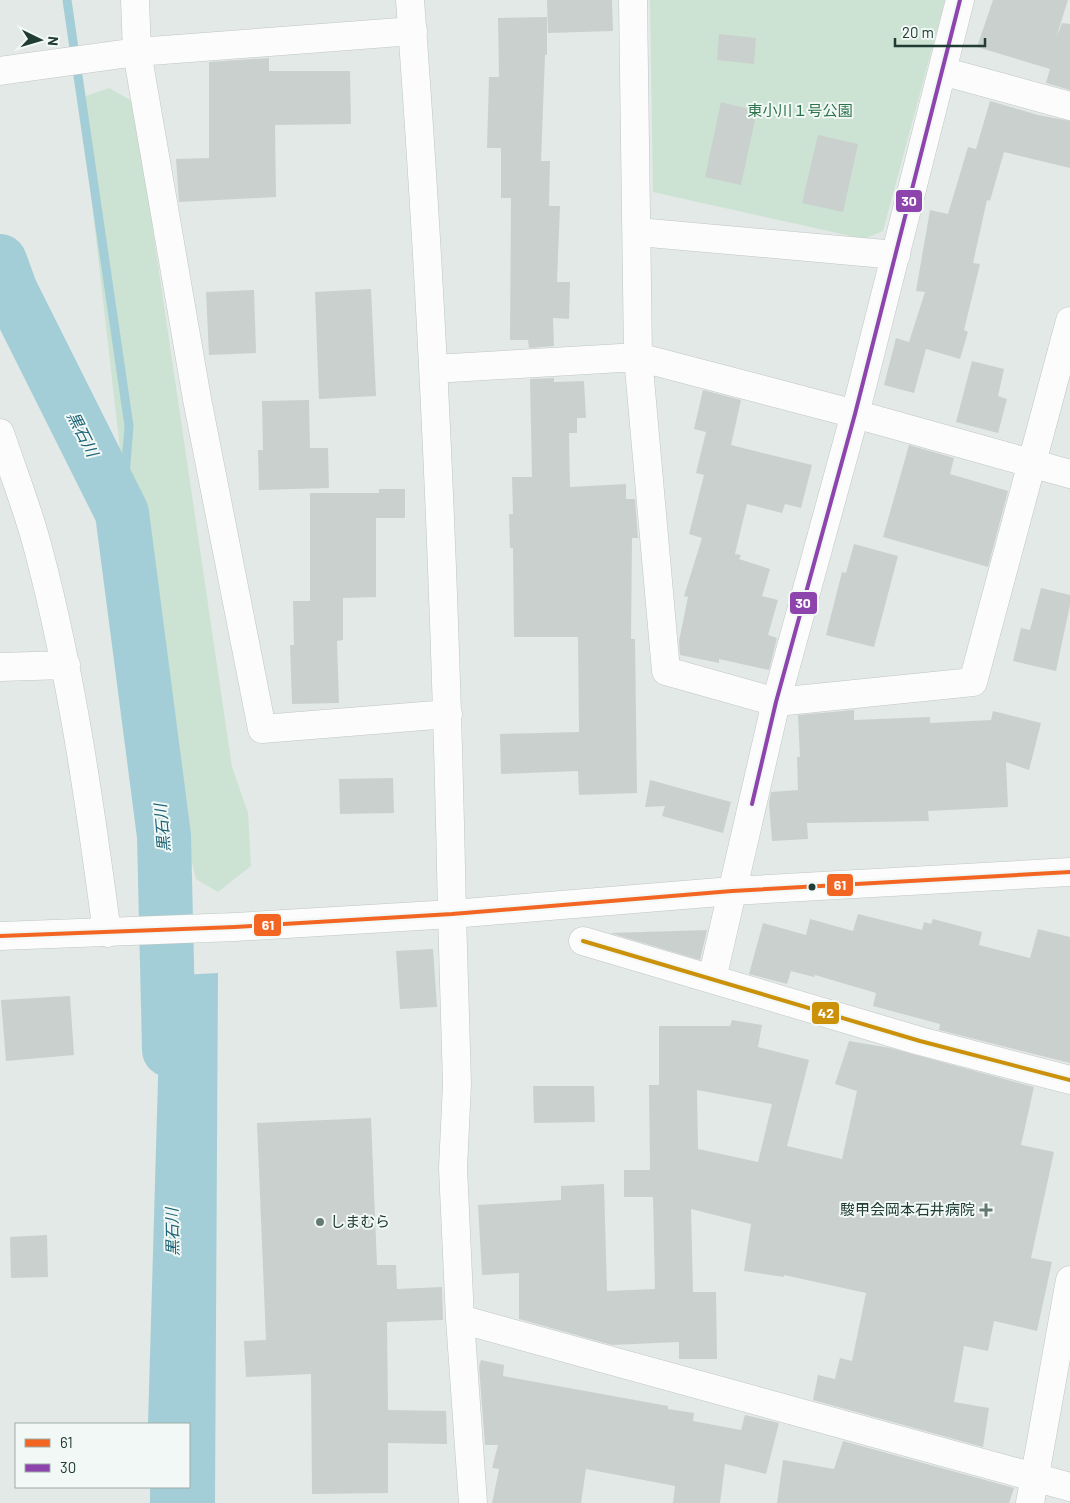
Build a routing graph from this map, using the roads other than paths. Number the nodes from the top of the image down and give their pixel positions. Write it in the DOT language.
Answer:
graph roads {
  1 [pos="135,0"];
  2 [pos="410,0"];
  3 [pos="633,0"];
  4 [pos="960,0"];
  5 [pos="412,31"];
  6 [pos="138,52"];
  7 [pos="0,71"];
  8 [pos="942,71"];
  9 [pos="1070,106"];
  10 [pos="638,232"];
  11 [pos="896,255"];
  12 [pos="1070,322"];
  13 [pos="638,357"];
  14 [pos="434,369"];
  15 [pos="855,414"];
  16 [pos="0,433"];
  17 [pos="1032,463"];
  18 [pos="1070,474"];
  19 [pos="66,665"];
  20 [pos="0,667"];
  21 [pos="776,702"];
  22 [pos="448,714"];
  23 [pos="1070,872"];
  24 [pos="732,892"];
  25 [pos="452,914"];
  26 [pos="107,933"];
  27 [pos="0,936"];
  28 [pos="583,941"];
  29 [pos="712,979"];
  30 [pos="1070,1080"];
  31 [pos="1070,1280"];
  32 [pos="460,1319"];
  33 [pos="1070,1487"];
  34 [pos="1033,1490"];
  35 [pos="474,1503"];
  1 -- 6 [label="street"];
  2 -- 5 [label="street"];
  3 -- 10 [label="street"];
  4 -- 8 [label="street"];
  5 -- 6 [label="street"];
  5 -- 14 [label="street"];
  6 -- 7 [label="street"];
  6 -- 22 [label="street"];
  8 -- 9 [label="street"];
  8 -- 11 [label="street"];
  10 -- 11 [label="street"];
  10 -- 13 [label="street"];
  11 -- 15 [label="street"];
  12 -- 17 [label="street"];
  13 -- 14 [label="street"];
  13 -- 15 [label="street"];
  13 -- 21 [label="street"];
  14 -- 22 [label="street"];
  15 -- 17 [label="street"];
  15 -- 21 [label="street"];
  16 -- 19 [label="street"];
  17 -- 18 [label="street"];
  17 -- 21 [label="street"];
  19 -- 20 [label="street"];
  19 -- 26 [label="street"];
  21 -- 24 [label="street"];
  22 -- 25 [label="street"];
  23 -- 24 [label="street"];
  24 -- 25 [label="street"];
  24 -- 29 [label="street"];
  25 -- 26 [label="street"];
  25 -- 32 [label="street"];
  26 -- 27 [label="street"];
  28 -- 29 [label="street"];
  29 -- 30 [label="street"];
  31 -- 34 [label="street"];
  32 -- 34 [label="street"];
  32 -- 35 [label="street"];
  33 -- 34 [label="street"];
}
